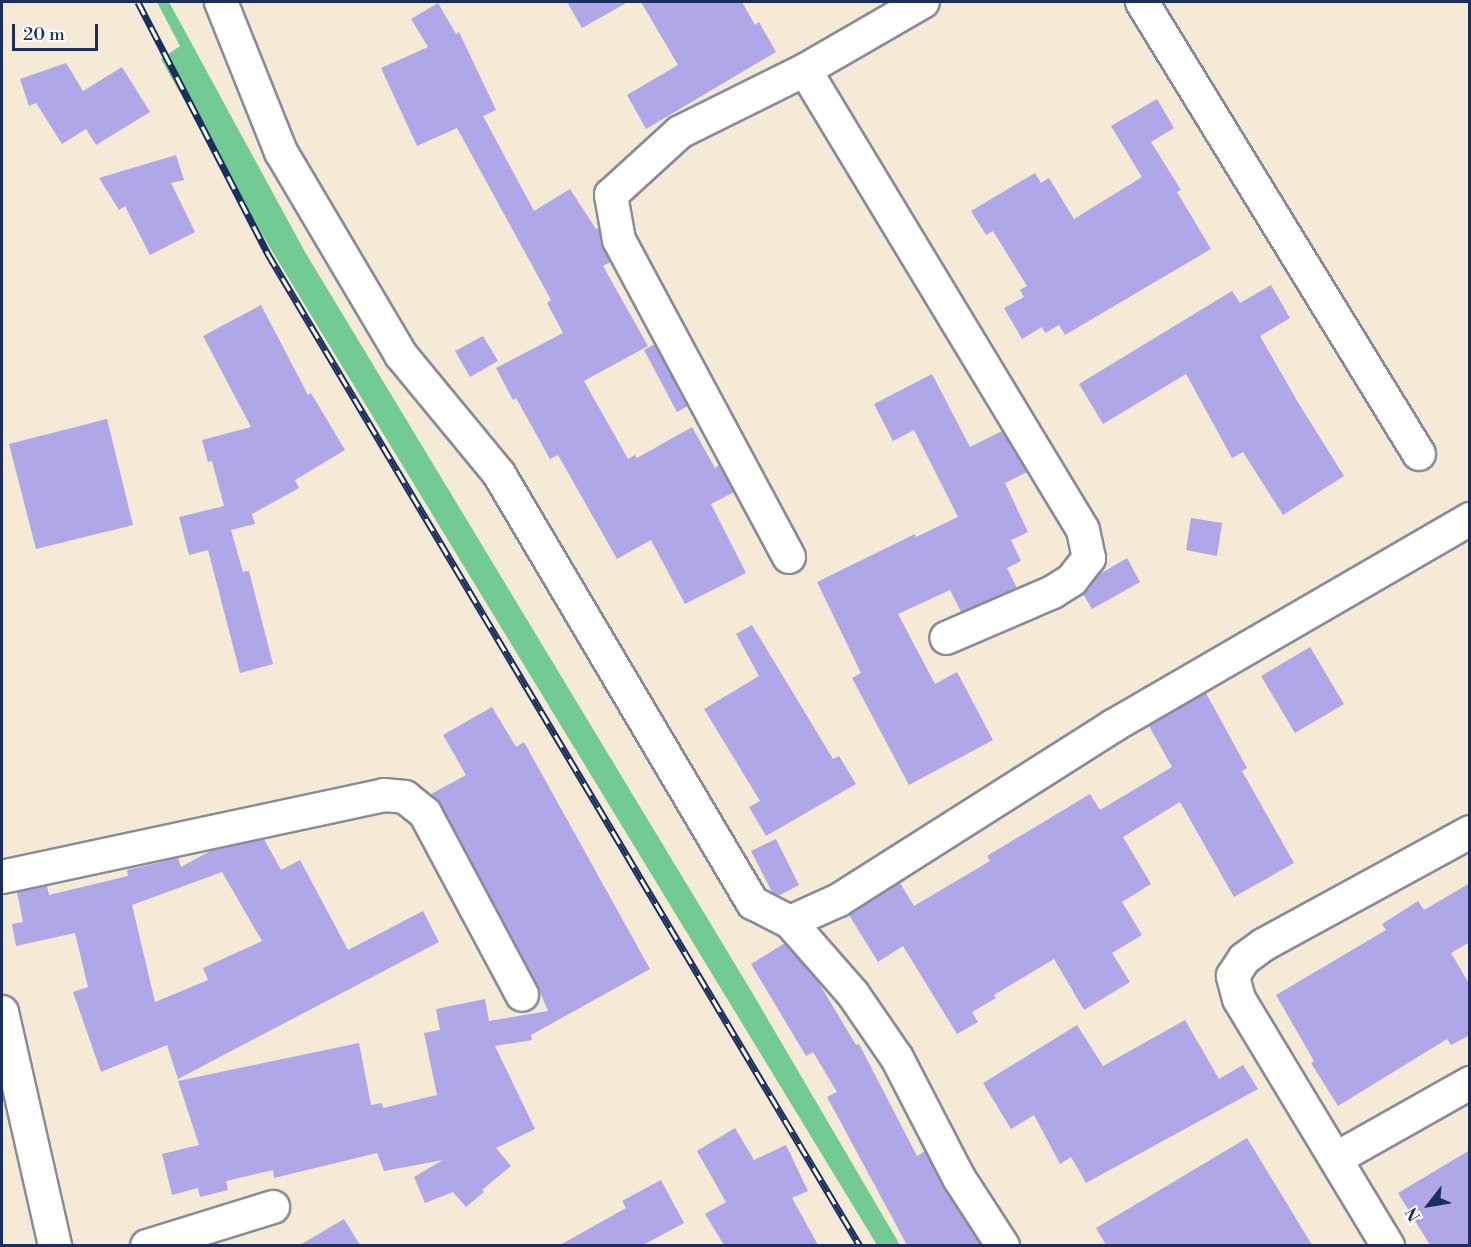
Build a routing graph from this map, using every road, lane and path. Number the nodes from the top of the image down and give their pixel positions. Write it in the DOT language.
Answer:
graph roads {
  1 [pos="221,2"];
  2 [pos="923,2"];
  3 [pos="1142,2"];
  4 [pos="805,70"];
  5 [pos="1419,454"];
  6 [pos="1470,519"];
  7 [pos="789,557"];
  8 [pos="946,638"];
  9 [pos="1470,832"];
  10 [pos="2,877"];
  11 [pos="790,922"];
  12 [pos="522,995"];
  13 [pos="2,1011"];
  14 [pos="1470,1083"];
  15 [pos="1337,1158"];
  16 [pos="273,1207"];
  17 [pos="55,1245"];
  18 [pos="147,1245"];
  19 [pos="1003,1245"];
  20 [pos="1388,1245"];
  1 -- 11 [label="street"];
  2 -- 4 [label="street"];
  3 -- 5 [label="street"];
  4 -- 7 [label="street"];
  4 -- 8 [label="street"];
  6 -- 11 [label="street"];
  9 -- 15 [label="street"];
  10 -- 12 [label="street"];
  11 -- 19 [label="street"];
  13 -- 17 [label="street"];
  14 -- 15 [label="street"];
  15 -- 20 [label="street"];
  16 -- 18 [label="street"];
}
